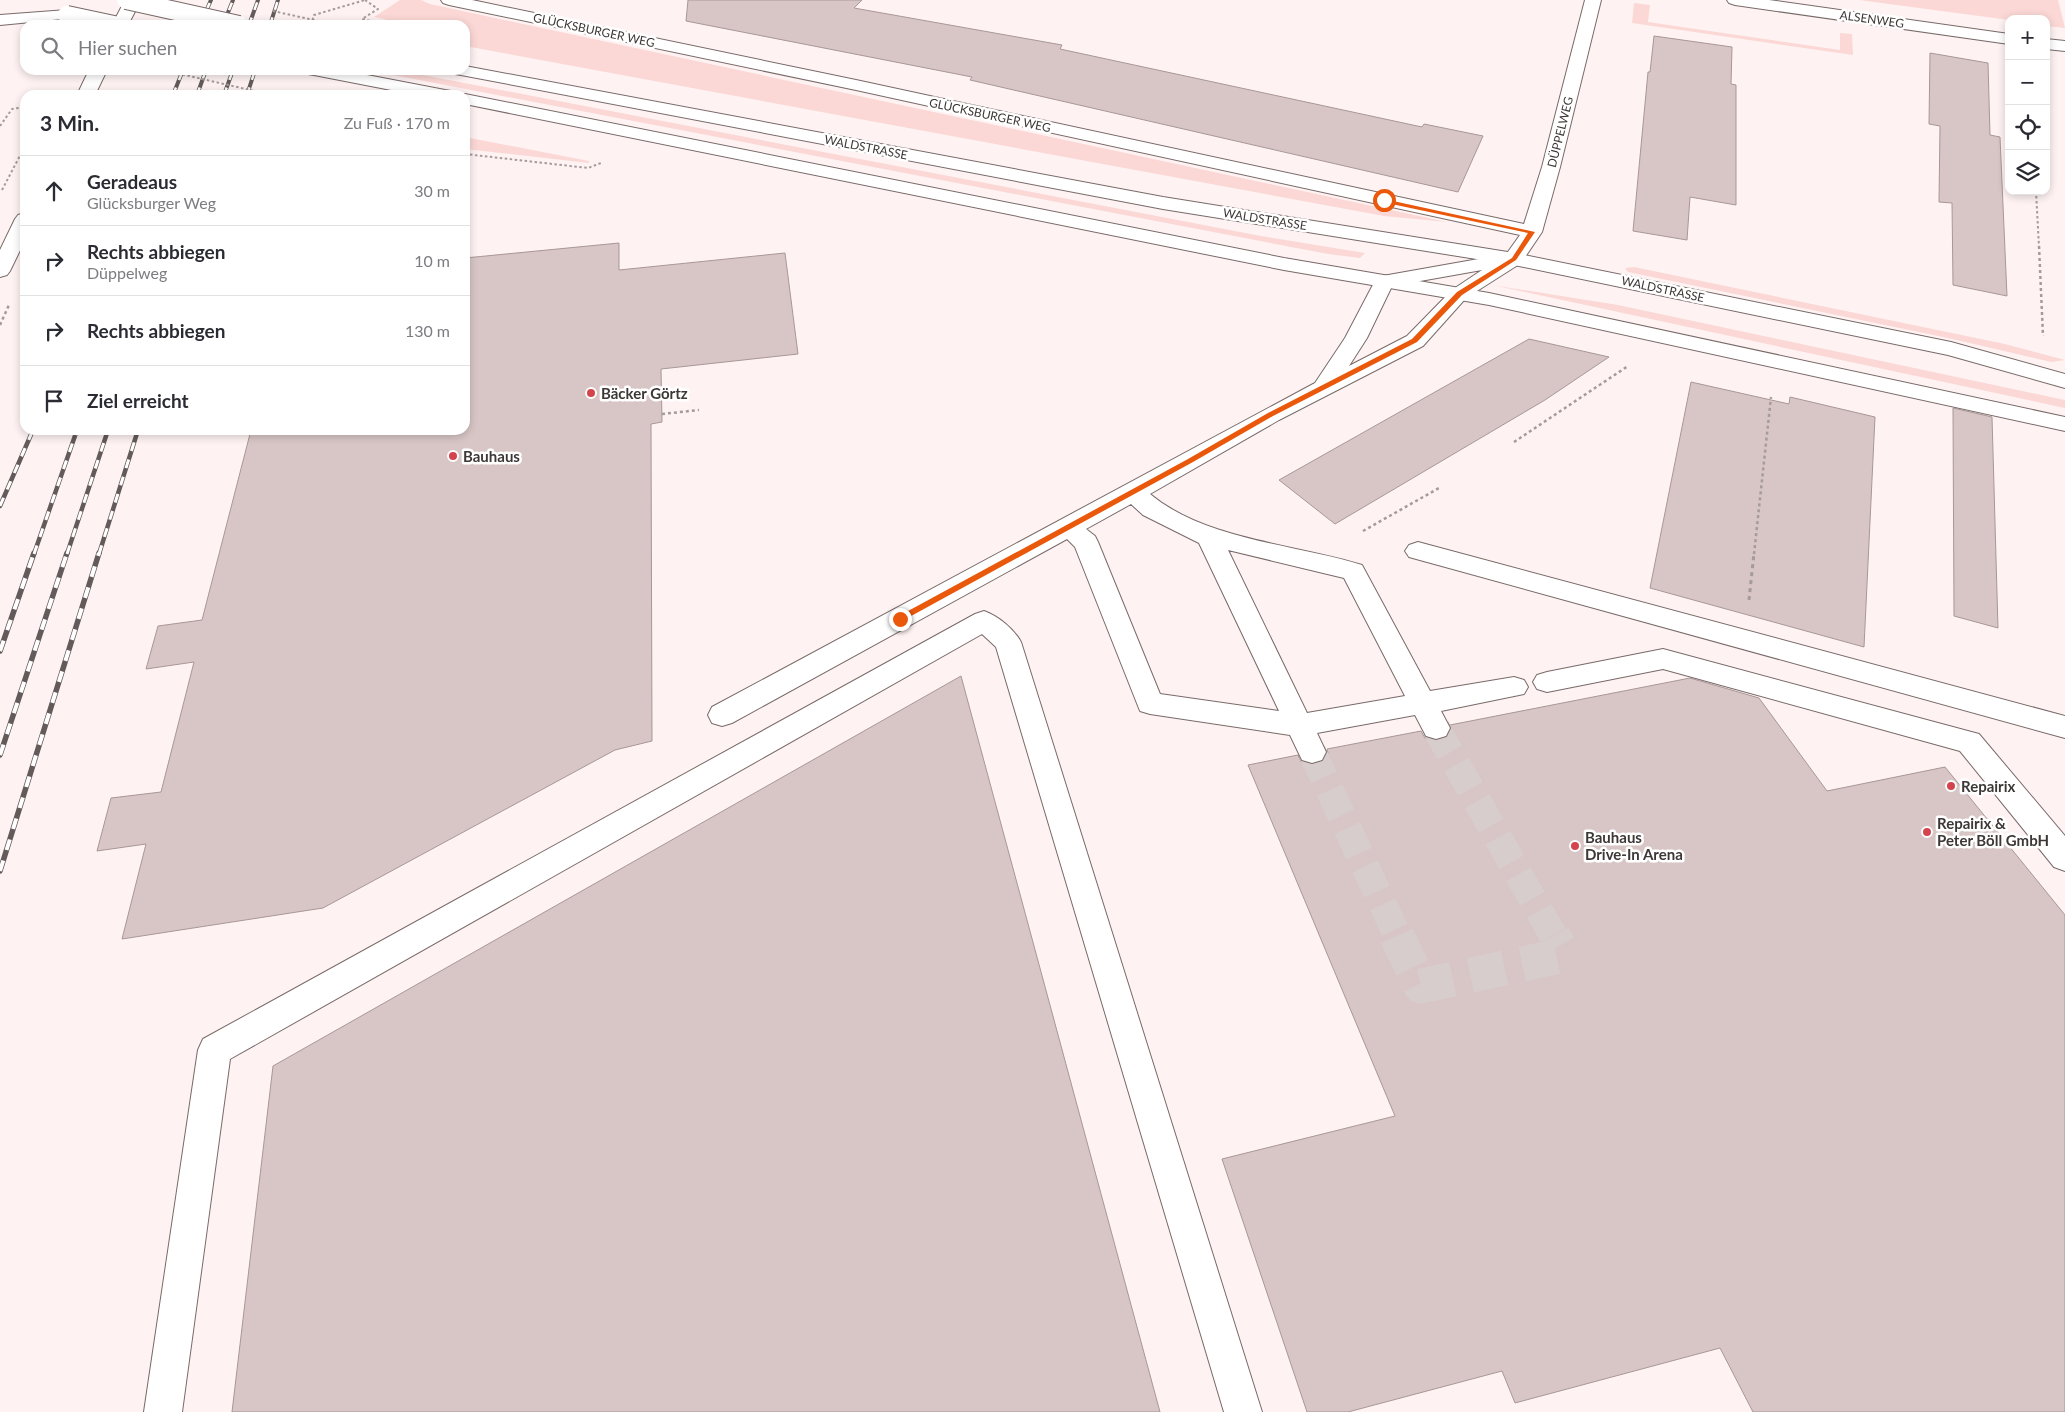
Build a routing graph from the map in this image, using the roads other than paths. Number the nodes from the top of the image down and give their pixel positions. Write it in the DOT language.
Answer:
graph roads {
  1 [pos="126,0"];
  2 [pos="133,0"];
  3 [pos="448,0"];
  4 [pos="1593,0"];
  5 [pos="1735,0"];
  6 [pos="19,4"];
  7 [pos="67,15"];
  8 [pos="0,20"];
  9 [pos="90,20"];
  10 [pos="123,20"];
  11 [pos="216,20"];
  12 [pos="2005,37"];
  13 [pos="2050,44"];
  14 [pos="2065,46"];
  15 [pos="470,72"];
  16 [pos="96,75"];
  17 [pos="340,75"];
  18 [pos="88,90"];
  19 [pos="420,90"];
  20 [pos="470,100"];
  21 [pos="20,228"];
  22 [pos="1532,232"];
  23 [pos="5,254"];
  24 [pos="1514,259"];
  25 [pos="0,271"];
  26 [pos="1384,281"];
  27 [pos="1459,294"];
  28 [pos="2065,381"];
  29 [pos="1325,386"];
  30 [pos="2065,424"];
  31 [pos="1132,492"];
  32 [pos="1068,527"];
  33 [pos="1209,536"];
  34 [pos="1418,551"];
  35 [pos="1546,682"];
  36 [pos="1514,687"];
  37 [pos="1424,702"];
  38 [pos="722,715"];
  39 [pos="1299,725"];
  40 [pos="2065,727"];
  41 [pos="1436,728"];
  42 [pos="1312,752"];
  43 [pos="2065,858"];
  44 [pos="163,1412"];
  45 [pos="1243,1412"];
  1 -- 11 [label="main road, bridge"];
  2 -- 10 [label="main road"];
  3 -- 22 [label="main road, GLÜCKSBURGER WEG"];
  4 -- 22 [label="main road, DÜPPELWEG"];
  5 -- 12 [label="main road, ALSENWEG"];
  6 -- 7 [label="main road"];
  7 -- 8 [label="main road"];
  7 -- 9 [label="main road, bridge"];
  13 -- 14 [label="main road"];
  15 -- 24 [label="main road, WALDSTRASSE"];
  16 -- 18 [label="main road"];
  17 -- 19 [label="main road"];
  20 -- 26 [label="main road"];
  21 -- 23 [label="main road"];
  22 -- 24 [label="main road, DÜPPELWEG"];
  23 -- 25 [label="main road"];
  24 -- 26 [label="main road"];
  24 -- 27 [label="main road"];
  24 -- 28 [label="main road, WALDSTRASSE"];
  26 -- 27 [label="main road"];
  26 -- 29 [label="main road"];
  27 -- 29 [label="main road"];
  27 -- 30 [label="main road"];
  29 -- 31 [label="main road"];
  31 -- 32 [label="main road"];
  31 -- 33 [label="main road"];
  32 -- 38 [label="main road"];
  32 -- 39 [label="main road"];
  33 -- 37 [label="main road"];
  33 -- 39 [label="main road"];
  34 -- 40 [label="main road"];
  35 -- 43 [label="main road"];
  36 -- 37 [label="main road"];
  37 -- 39 [label="main road"];
  37 -- 41 [label="main road"];
  39 -- 42 [label="main road"];
  44 -- 45 [label="main road"];
}
